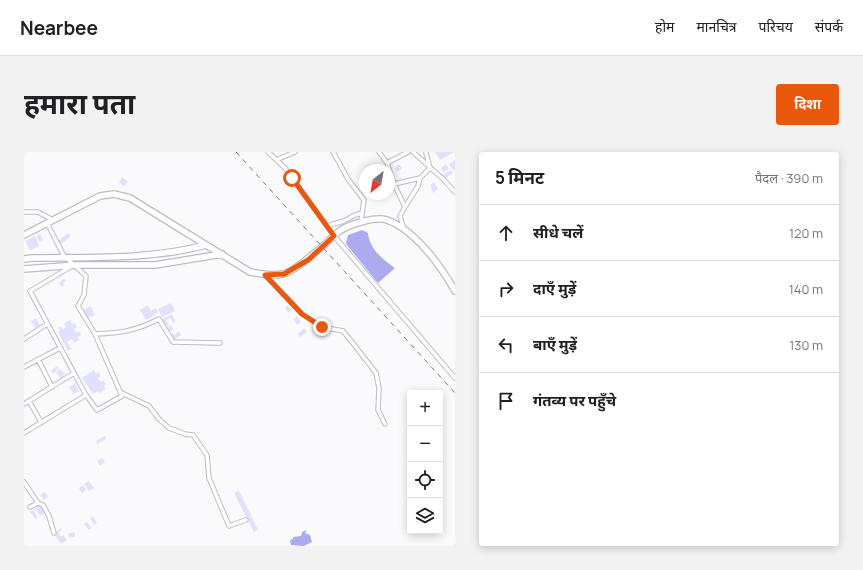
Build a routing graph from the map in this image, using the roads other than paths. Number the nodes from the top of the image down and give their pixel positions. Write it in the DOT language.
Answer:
graph roads {
  1 [pos="268,152"];
  2 [pos="295,152"];
  3 [pos="333,152"];
  4 [pos="379,152"];
  5 [pos="408,152"];
  6 [pos="413,152"];
  7 [pos="426,153"];
  8 [pos="383,154"];
  9 [pos="276,160"];
  10 [pos="387,163"];
  11 [pos="430,168"];
  12 [pos="420,178"];
  13 [pos="395,184"];
  14 [pos="395,186"];
  15 [pos="455,192"];
  16 [pos="405,207"];
  17 [pos="24,212"];
  18 [pos="362,213"];
  19 [pos="361,221"];
  20 [pos="50,222"];
  21 [pos="327,226"];
  22 [pos="404,229"];
  23 [pos="25,232"];
  24 [pos="334,236"];
  25 [pos="206,245"];
  26 [pos="222,254"];
  27 [pos="65,257"];
  28 [pos="24,259"];
  29 [pos="74,265"];
  30 [pos="24,269"];
  31 [pos="265,275"];
  32 [pos="455,292"];
  33 [pos="47,324"];
  34 [pos="95,334"];
  35 [pos="24,339"];
  36 [pos="220,343"];
  37 [pos="60,348"];
  38 [pos="38,359"];
  39 [pos="24,367"];
  40 [pos="74,373"];
  41 [pos="455,378"];
  42 [pos="52,387"];
  43 [pos="120,392"];
  44 [pos="86,395"];
  45 [pos="29,401"];
  46 [pos="24,404"];
  47 [pos="41,422"];
  48 [pos="385,424"];
  49 [pos="24,432"];
  50 [pos="24,482"];
  51 [pos="38,503"];
  52 [pos="30,508"];
  53 [pos="246,520"];
  54 [pos="54,533"];
  1 -- 9 [label="street"];
  2 -- 9 [label="street"];
  3 -- 18 [label="street"];
  4 -- 8 [label="street"];
  5 -- 10 [label="street"];
  6 -- 11 [label="street"];
  7 -- 11 [label="street"];
  8 -- 10 [label="street"];
  9 -- 21 [label="street"];
  11 -- 12 [label="street"];
  11 -- 15 [label="street"];
  12 -- 13 [label="street"];
  12 -- 16 [label="street"];
  14 -- 16 [label="street"];
  16 -- 22 [label="street"];
  17 -- 20 [label="street"];
  18 -- 19 [label="street"];
  18 -- 21 [label="street"];
  19 -- 22 [label="main road"];
  19 -- 24 [label="main road"];
  20 -- 23 [label="main road"];
  20 -- 25 [label="main road"];
  20 -- 27 [label="street"];
  21 -- 24 [label="street"];
  22 -- 32 [label="main road"];
  24 -- 31 [label="main road"];
  24 -- 41 [label="street"];
  25 -- 26 [label="main road"];
  25 -- 27 [label="main road"];
  26 -- 29 [label="main road"];
  26 -- 31 [label="main road"];
  27 -- 28 [label="main road"];
  27 -- 29 [label="street"];
  29 -- 30 [label="main road"];
  29 -- 33 [label="street"];
  29 -- 34 [label="street"];
  31 -- 48 [label="street"];
  33 -- 35 [label="street"];
  33 -- 37 [label="street"];
  34 -- 36 [label="street"];
  34 -- 43 [label="street"];
  37 -- 38 [label="street"];
  37 -- 40 [label="street"];
  38 -- 39 [label="street"];
  38 -- 42 [label="street"];
  40 -- 42 [label="street"];
  40 -- 44 [label="street"];
  42 -- 45 [label="street"];
  43 -- 44 [label="street"];
  43 -- 53 [label="street"];
  44 -- 47 [label="street"];
  45 -- 46 [label="street"];
  45 -- 47 [label="street"];
  47 -- 49 [label="street"];
  50 -- 51 [label="street"];
  51 -- 52 [label="street"];
  51 -- 54 [label="street"];
}
